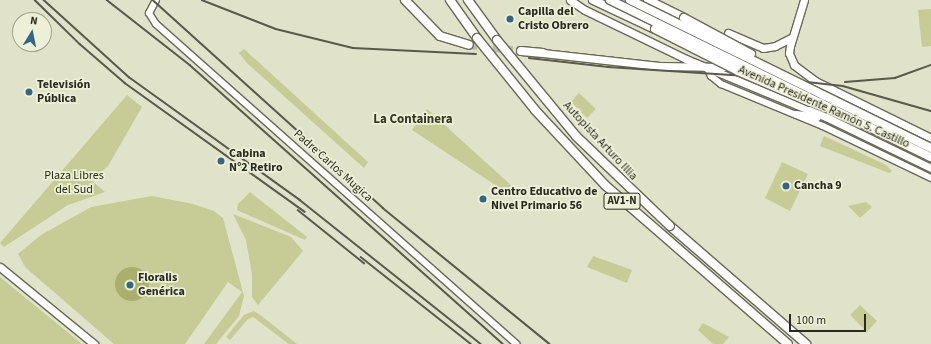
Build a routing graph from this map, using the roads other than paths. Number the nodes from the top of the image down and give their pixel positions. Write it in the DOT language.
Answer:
graph roads {
  1 [pos="156,0"];
  2 [pos="405,0"];
  3 [pos="450,0"];
  4 [pos="468,0"];
  5 [pos="570,0"];
  6 [pos="593,0"];
  7 [pos="610,0"];
  8 [pos="630,0"];
  9 [pos="648,0"];
  10 [pos="804,0"];
  11 [pos="791,38"];
  12 [pos="735,40"];
  13 [pos="469,45"];
  14 [pos="682,46"];
  15 [pos="521,51"];
  16 [pos="543,53"];
  17 [pos="686,59"];
  18 [pos="726,67"];
  19 [pos="707,68"];
  20 [pos="796,81"];
  21 [pos="796,114"];
  22 [pos="850,116"];
  23 [pos="826,118"];
  24 [pos="931,138"];
  25 [pos="889,140"];
  26 [pos="879,143"];
  27 [pos="931,148"];
  28 [pos="931,157"];
  29 [pos="931,168"];
  30 [pos="931,178"];
  31 [pos="0,267"];
  32 [pos="94,344"];
  33 [pos="516,344"];
  34 [pos="788,344"];
  35 [pos="806,344"];
  1 -- 33 [label="street, Padre Carlos Mugica"];
  2 -- 13 [label="highway"];
  3 -- 34 [label="highway, Autopista Arturo Illia / AV1-N, bridge"];
  4 -- 35 [label="highway, Autopista Arturo Illia / AV1-N, bridge"];
  5 -- 17 [label="main road, Avenida Presidente Ramón S. Castillo"];
  6 -- 22 [label="highway, bridge"];
  7 -- 22 [label="highway, bridge"];
  8 -- 20 [label="highway, bridge"];
  9 -- 20 [label="highway, bridge"];
  10 -- 11 [label="main road"];
  11 -- 12 [label="main road"];
  11 -- 24 [label="main road, Avenida Presidente Ramón S. Castillo"];
  14 -- 17 [label="main road"];
  15 -- 16 [label="highway"];
  16 -- 19 [label="main road"];
  17 -- 19 [label="main road, Avenida Presidente Ramón S. Castillo"];
  18 -- 19 [label="main road"];
  19 -- 21 [label="street, Avenida Presidente Ramón S. Castillo"];
  19 -- 23 [label="main road, Avenida Presidente Ramón S. Castillo"];
  20 -- 27 [label="highway, bridge"];
  21 -- 23 [label="main road"];
  21 -- 30 [label="street, Avenida Presidente Ramón S. Castillo"];
  22 -- 28 [label="highway, bridge"];
  23 -- 26 [label="main road, Avenida Presidente Ramón S. Castillo"];
  25 -- 26 [label="main road"];
  26 -- 29 [label="main road, Avenida Presidente Ramón S. Castillo"];
  31 -- 32 [label="main road"];
}
